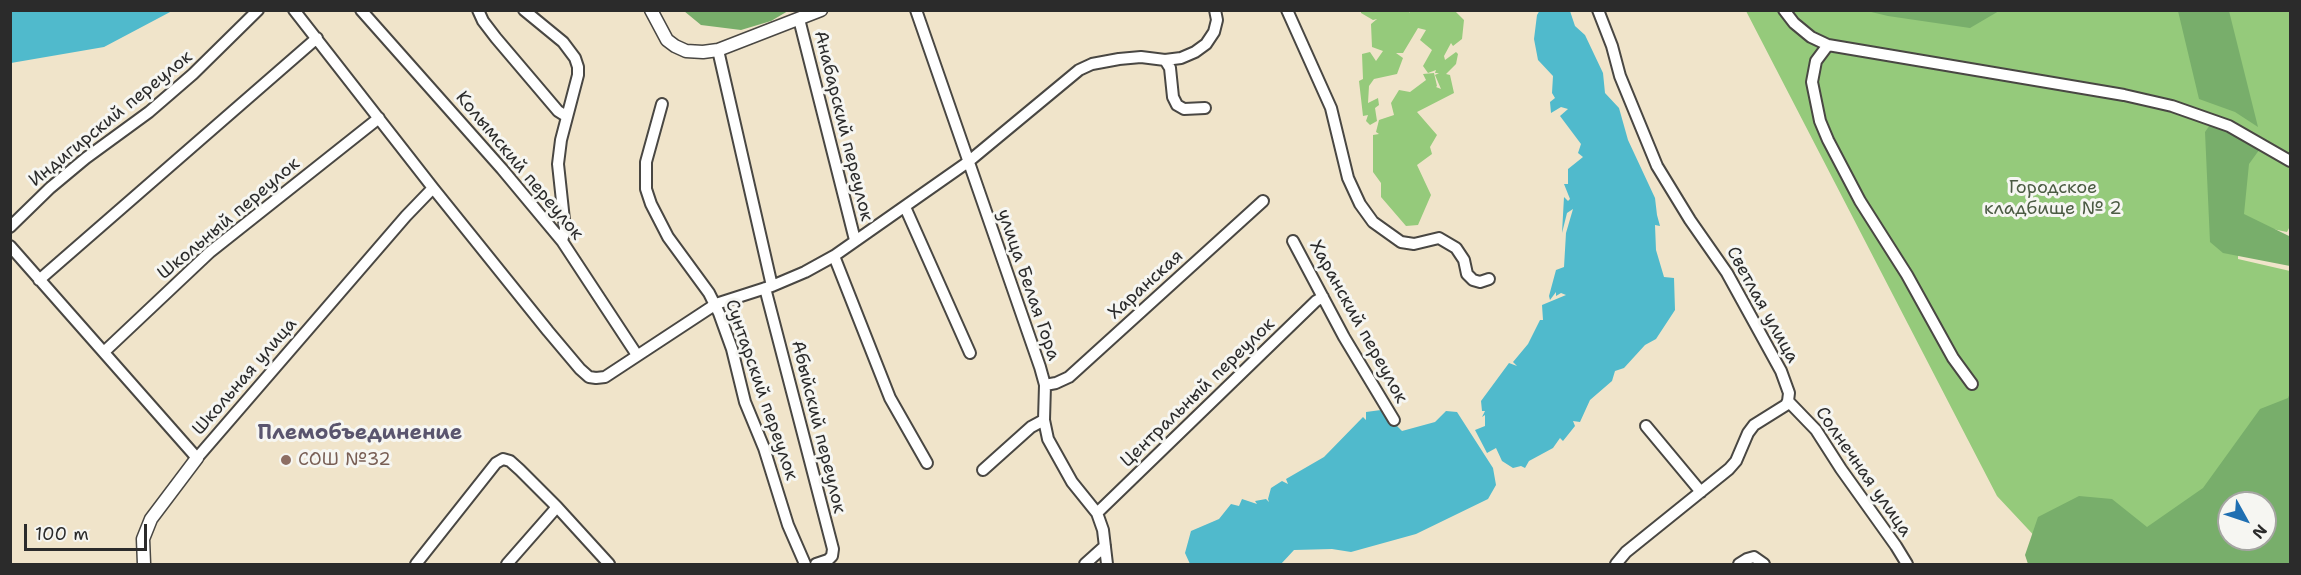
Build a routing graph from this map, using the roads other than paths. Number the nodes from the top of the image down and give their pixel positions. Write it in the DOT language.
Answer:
graph roads {
  1 [pos="258,10"];
  2 [pos="294,10"];
  3 [pos="361,10"];
  4 [pos="478,10"];
  5 [pos="524,10"];
  6 [pos="651,10"];
  7 [pos="821,10"];
  8 [pos="916,10"];
  9 [pos="1215,10"];
  10 [pos="1287,10"];
  11 [pos="1598,10"];
  12 [pos="1784,10"];
  13 [pos="798,19"];
  14 [pos="317,38"];
  15 [pos="1828,45"];
  16 [pos="718,50"];
  17 [pos="1165,60"];
  18 [pos="662,104"];
  19 [pos="1205,108"];
  20 [pos="566,116"];
  21 [pos="379,118"];
  22 [pos="2290,160"];
  23 [pos="968,162"];
  24 [pos="433,188"];
  25 [pos="1263,201"];
  26 [pos="905,207"];
  27 [pos="10,227"];
  28 [pos="855,240"];
  29 [pos="1293,241"];
  30 [pos="562,242"];
  31 [pos="10,246"];
  32 [pos="834,256"];
  33 [pos="1489,279"];
  34 [pos="39,280"];
  35 [pos="768,287"];
  36 [pos="1323,297"];
  37 [pos="716,304"];
  38 [pos="105,351"];
  39 [pos="970,353"];
  40 [pos="637,355"];
  41 [pos="1972,384"];
  42 [pos="1045,385"];
  43 [pos="1788,401"];
  44 [pos="1044,420"];
  45 [pos="1394,420"];
  46 [pos="1646,426"];
  47 [pos="197,458"];
  48 [pos="927,464"];
  49 [pos="983,470"];
  50 [pos="1701,492"];
  51 [pos="557,507"];
  52 [pos="1096,513"];
  53 [pos="1105,546"];
  54 [pos="804,562"];
  55 [pos="144,564"];
  56 [pos="416,564"];
  57 [pos="507,564"];
  58 [pos="609,564"];
  59 [pos="816,564"];
  60 [pos="1085,564"];
  61 [pos="1107,564"];
  62 [pos="1616,564"];
  63 [pos="1739,564"];
  64 [pos="1764,564"];
  65 [pos="1907,564"];
  1 -- 27 [label="street, Индигирский переулок"];
  2 -- 14 [label="street"];
  3 -- 30 [label="street, Колымский переулок"];
  4 -- 20 [label="street"];
  5 -- 20 [label="street"];
  6 -- 16 [label="street"];
  7 -- 13 [label="street"];
  8 -- 23 [label="street, улица Белая Гора"];
  9 -- 17 [label="street"];
  10 -- 33 [label="street"];
  11 -- 43 [label="street, Светлая улица"];
  12 -- 15 [label="street"];
  13 -- 16 [label="street"];
  13 -- 28 [label="street, Анабарский переулок"];
  14 -- 21 [label="street"];
  14 -- 34 [label="street"];
  15 -- 22 [label="street"];
  15 -- 41 [label="street"];
  16 -- 35 [label="street, Абыйский переулок"];
  17 -- 19 [label="street"];
  17 -- 23 [label="street"];
  18 -- 37 [label="street, Сунтарский переулок"];
  20 -- 30 [label="street"];
  21 -- 24 [label="street"];
  21 -- 38 [label="street, Школьный переулок"];
  23 -- 26 [label="street"];
  23 -- 42 [label="street, улица Белая Гора"];
  24 -- 40 [label="street"];
  24 -- 47 [label="street, Школьная улица"];
  25 -- 42 [label="street, Харанская"];
  26 -- 28 [label="street"];
  26 -- 39 [label="street"];
  28 -- 32 [label="street"];
  29 -- 36 [label="street, Харанский переулок"];
  30 -- 40 [label="street, Колымский переулок"];
  31 -- 34 [label="street, Школьная улица"];
  32 -- 35 [label="street"];
  32 -- 48 [label="street"];
  34 -- 38 [label="street, Школьная улица"];
  35 -- 37 [label="street"];
  35 -- 59 [label="street, Абыйский переулок"];
  36 -- 45 [label="street, Харанский переулок"];
  36 -- 52 [label="street, Центральный переулок"];
  37 -- 40 [label="street"];
  37 -- 54 [label="street, Сунтарский переулок"];
  38 -- 47 [label="street, Школьная улица"];
  42 -- 44 [label="street, улица Белая Гора"];
  43 -- 50 [label="street"];
  43 -- 65 [label="street, Солнечная улица"];
  44 -- 49 [label="street"];
  44 -- 52 [label="street, улица Белая Гора"];
  46 -- 50 [label="street"];
  47 -- 55 [label="street"];
  50 -- 62 [label="street"];
  51 -- 56 [label="street"];
  51 -- 57 [label="street"];
  51 -- 58 [label="street"];
  52 -- 53 [label="street, улица Белая Гора"];
  53 -- 60 [label="street"];
  53 -- 61 [label="street, улица Белая Гора"];
  63 -- 64 [label="street"];
}
